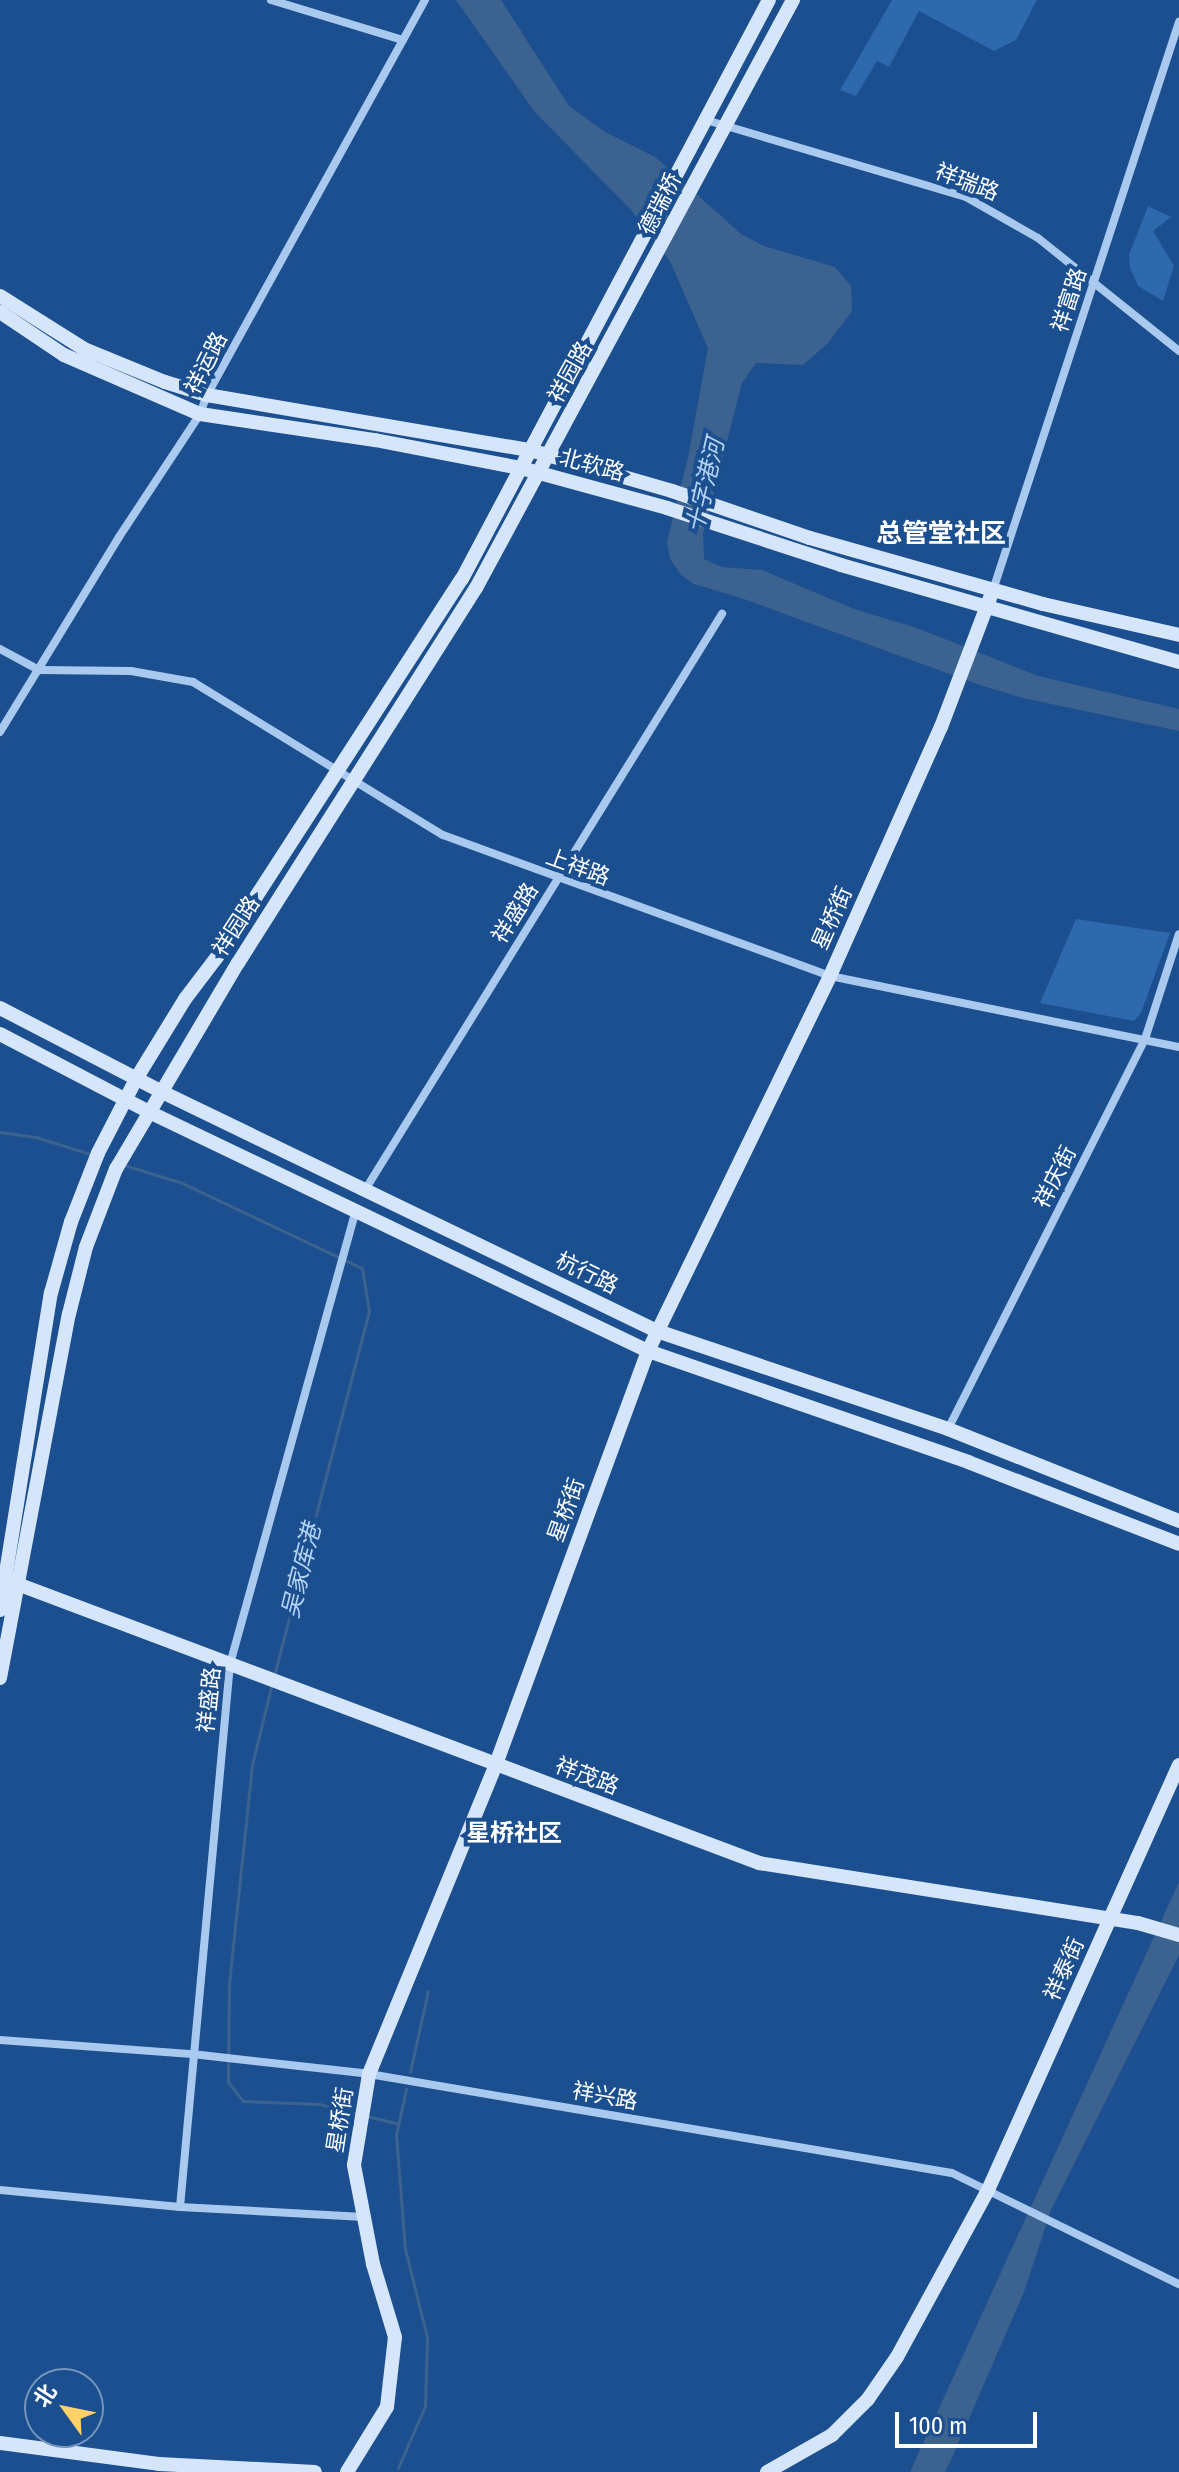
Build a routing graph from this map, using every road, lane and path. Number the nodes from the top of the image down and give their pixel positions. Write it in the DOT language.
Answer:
graph roads {
  1 [pos="271,0"];
  2 [pos="425,0"];
  3 [pos="769,0"];
  4 [pos="793,0"];
  5 [pos="1179,22"];
  6 [pos="403,40"];
  7 [pos="706,120"];
  8 [pos="727,125"];
  9 [pos="640,245"];
  10 [pos="659,255"];
  11 [pos="1094,282"];
  12 [pos="0,296"];
  13 [pos="0,312"];
  14 [pos="1179,351"];
  15 [pos="207,395"];
  16 [pos="200,414"];
  17 [pos="530,450"];
  18 [pos="549,456"];
  19 [pos="521,468"];
  20 [pos="540,473"];
  21 [pos="993,590"];
  22 [pos="986,606"];
  23 [pos="722,614"];
  24 [pos="1179,635"];
  25 [pos="0,649"];
  26 [pos="1179,662"];
  27 [pos="39,670"];
  28 [pos="0,732"];
  29 [pos="338,772"];
  30 [pos="355,782"];
  31 [pos="557,879"];
  32 [pos="1179,934"];
  33 [pos="830,976"];
  34 [pos="0,1008"];
  35 [pos="0,1034"];
  36 [pos="1145,1039"];
  37 [pos="1179,1047"];
  38 [pos="136,1079"];
  39 [pos="160,1091"];
  40 [pos="125,1099"];
  41 [pos="147,1111"];
  42 [pos="365,1190"];
  43 [pos="355,1212"];
  44 [pos="657,1331"];
  45 [pos="648,1351"];
  46 [pos="948,1429"];
  47 [pos="1179,1521"];
  48 [pos="1179,1544"];
  49 [pos="9,1581"];
  50 [pos="0,1610"];
  51 [pos="236,1666"];
  52 [pos="0,1678"];
  53 [pos="496,1764"];
  54 [pos="1179,1765"];
  55 [pos="1110,1920"];
  56 [pos="1179,1935"];
  57 [pos="0,2040"];
  58 [pos="192,2054"];
  59 [pos="369,2074"];
  60 [pos="0,2190"];
  61 [pos="988,2190"];
  62 [pos="180,2207"];
  63 [pos="364,2217"];
  64 [pos="1179,2284"];
  65 [pos="0,2443"];
  66 [pos="315,2472"];
  67 [pos="347,2472"];
  68 [pos="767,2472"];
  1 -- 6 [label="street"];
  2 -- 6 [label="street, 祥运路"];
  3 -- 7 [label="street"];
  4 -- 8 [label="street"];
  5 -- 11 [label="street, 祥富路"];
  6 -- 15 [label="street, 祥运路"];
  7 -- 8 [label="street, 祥瑞路"];
  7 -- 9 [label="street, 德瑞桥"];
  8 -- 10 [label="street, 德瑞桥"];
  8 -- 11 [label="street, 祥瑞路"];
  9 -- 17 [label="street, 祥园路"];
  10 -- 18 [label="street, 祥园路"];
  11 -- 14 [label="street, 祥瑞路"];
  11 -- 21 [label="street, 祥富路"];
  12 -- 15 [label="street, 北软路"];
  13 -- 16 [label="street, 北软路"];
  15 -- 16 [label="street, 祥运路"];
  15 -- 17 [label="street, 北软路"];
  16 -- 19 [label="street, 北软路"];
  16 -- 27 [label="street, 祥运路"];
  17 -- 18 [label="street, 北软路"];
  17 -- 19 [label="street, 祥园路"];
  18 -- 20 [label="street, 祥园路"];
  18 -- 21 [label="street, 北软路"];
  19 -- 20 [label="street, 北软路"];
  19 -- 29 [label="street, 祥园路"];
  20 -- 22 [label="street, 北软路"];
  20 -- 30 [label="street, 祥园路"];
  21 -- 22 [label="street, 星桥街"];
  21 -- 24 [label="street, 北软路"];
  22 -- 26 [label="street, 北软路"];
  22 -- 33 [label="street, 星桥街"];
  23 -- 31 [label="street, 祥盛路"];
  25 -- 27 [label="street, 上祥路"];
  27 -- 28 [label="street, 祥运路"];
  27 -- 29 [label="street, 上祥路"];
  29 -- 30 [label="street, 上祥路"];
  29 -- 38 [label="street, 祥园路"];
  30 -- 31 [label="street, 上祥路"];
  30 -- 39 [label="street, 祥园路"];
  31 -- 33 [label="street, 上祥路"];
  31 -- 42 [label="street, 祥盛路"];
  32 -- 36 [label="street, 祥庆街"];
  33 -- 36 [label="street, 上祥路"];
  33 -- 44 [label="street, 星桥街"];
  34 -- 38 [label="street, 杭行路"];
  35 -- 40 [label="street, 杭行路"];
  36 -- 37 [label="street, 上祥路"];
  36 -- 46 [label="street, 祥庆街"];
  38 -- 39 [label="street, 杭行路"];
  38 -- 40 [label="street, 祥园路"];
  39 -- 41 [label="street, 祥园路"];
  39 -- 42 [label="street, 杭行路"];
  40 -- 41 [label="street, 杭行路"];
  40 -- 49 [label="street, 祥园路"];
  41 -- 43 [label="street, 杭行路"];
  41 -- 49 [label="street, 祥园路"];
  42 -- 44 [label="street, 杭行路"];
  43 -- 45 [label="street, 杭行路"];
  43 -- 51 [label="street, 祥盛路"];
  44 -- 45 [label="street, 星桥街"];
  44 -- 46 [label="street, 杭行路"];
  45 -- 48 [label="street, 杭行路"];
  45 -- 53 [label="street, 星桥街"];
  46 -- 47 [label="street, 杭行路"];
  49 -- 50 [label="street, 祥园路"];
  49 -- 51 [label="street, 祥茂路"];
  49 -- 52 [label="street, 祥园路"];
  51 -- 53 [label="street, 祥茂路"];
  51 -- 58 [label="street, 祥盛路"];
  53 -- 55 [label="street, 祥茂路"];
  53 -- 59 [label="street, 星桥街"];
  54 -- 55 [label="street, 祥泰街"];
  55 -- 56 [label="street, 祥茂路"];
  55 -- 61 [label="street, 祥泰街"];
  57 -- 58 [label="street, 祥兴路"];
  58 -- 59 [label="street, 祥兴路"];
  58 -- 62 [label="street, 祥盛路"];
  59 -- 61 [label="street, 祥兴路"];
  59 -- 63 [label="street, 星桥街"];
  60 -- 62 [label="street"];
  61 -- 64 [label="street, 祥兴路"];
  61 -- 68 [label="street, 祥泰街"];
  62 -- 63 [label="street"];
  63 -- 67 [label="street, 星桥街"];
  65 -- 66 [label="street"];
}
